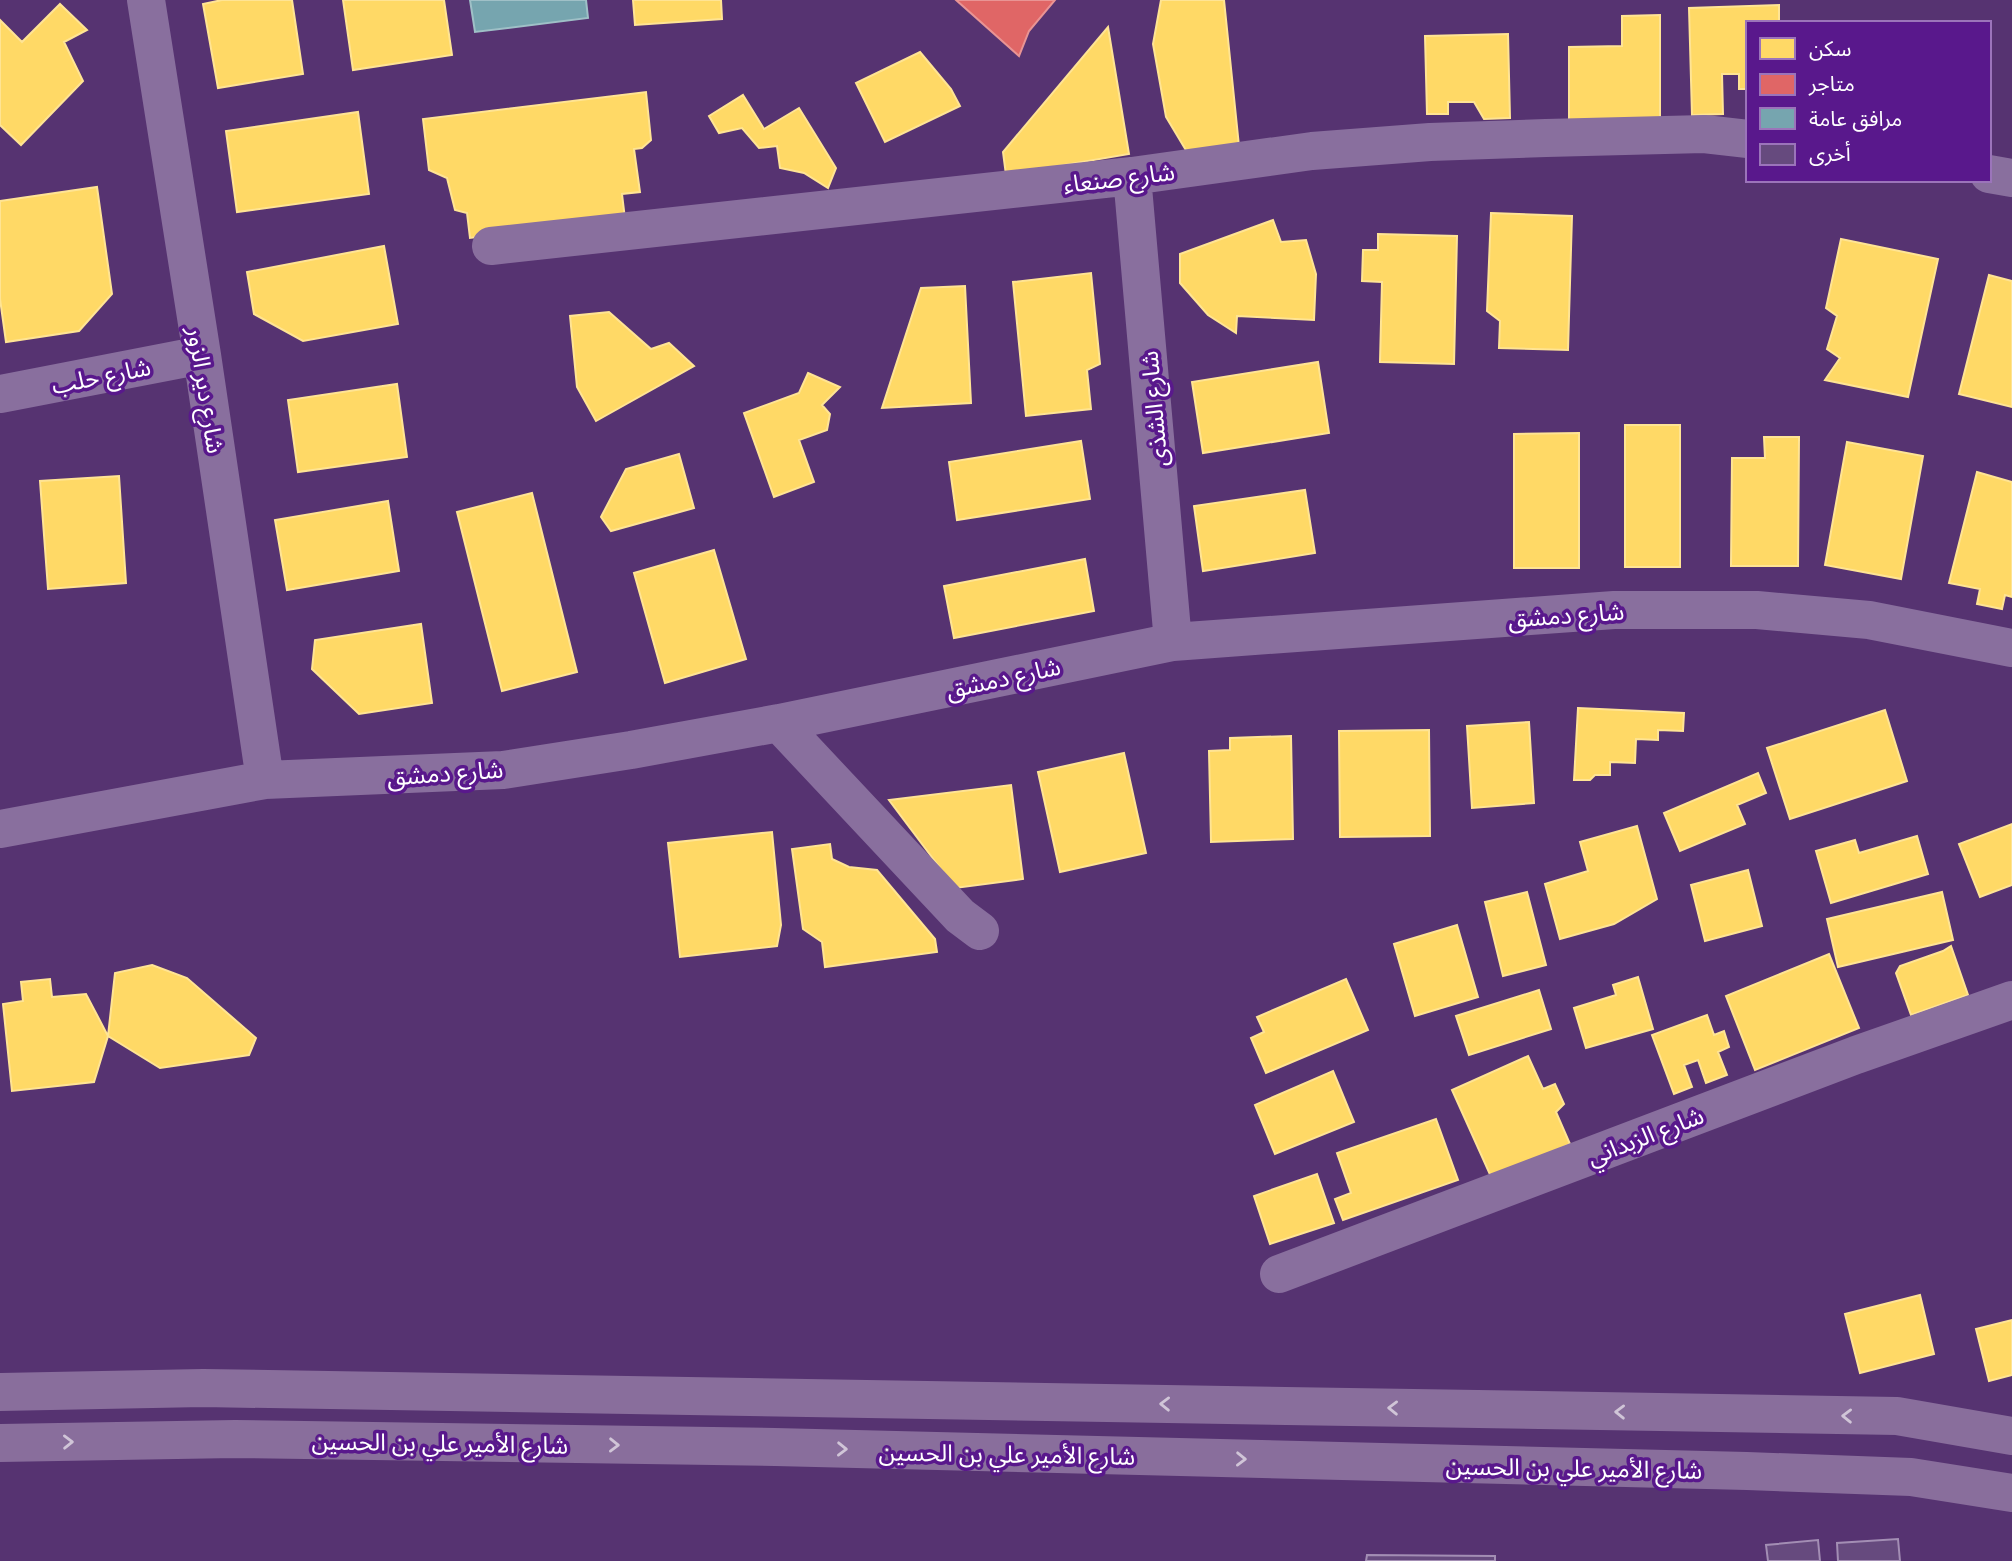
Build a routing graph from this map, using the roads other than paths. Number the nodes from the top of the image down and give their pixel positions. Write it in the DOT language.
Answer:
graph roads {
  1 [pos="146,0"];
  2 [pos="1746,139"];
  3 [pos="1991,174"];
  4 [pos="1132,176"];
  5 [pos="2012,178"];
  6 [pos="491,246"];
  7 [pos="202,355"];
  8 [pos="0,394"];
  9 [pos="1173,642"];
  10 [pos="2012,648"];
  11 [pos="779,723"];
  12 [pos="265,780"];
  13 [pos="0,829"];
  14 [pos="980,932"];
  15 [pos="2012,1000"];
  16 [pos="1279,1275"];
  17 [pos="0,1392"];
  18 [pos="1897,1416"];
  19 [pos="2012,1416"];
  20 [pos="2012,1436"];
  21 [pos="0,1443"];
  22 [pos="2012,1493"];
  1 -- 7 [label="street, شارع دير الزور"];
  2 -- 4 [label="street, شارع صنعاء"];
  3 -- 5 [label="street"];
  4 -- 6 [label="street, شارع صنعاء"];
  4 -- 9 [label="street, شارع الشذى"];
  7 -- 8 [label="street, شارع حلب"];
  7 -- 12 [label="street, شارع دير الزور"];
  9 -- 10 [label="street, شارع دمشق"];
  9 -- 11 [label="street, شارع دمشق"];
  11 -- 12 [label="street, شارع دمشق"];
  11 -- 14 [label="street"];
  12 -- 13 [label="street, شارع دمشق"];
  15 -- 16 [label="street, شارع الزبداني"];
  18 -- 17 [label="main road, شارع الأمير علي بن الحسين, one-way"];
  18 -- 19 [label="street, شارع الأمير علي بن الحسين"];
  18 -- 20 [label="main road, شارع الأمير علي بن الحسين"];
  21 -- 22 [label="main road, شارع الأمير علي بن الحسين, one-way"];
}
